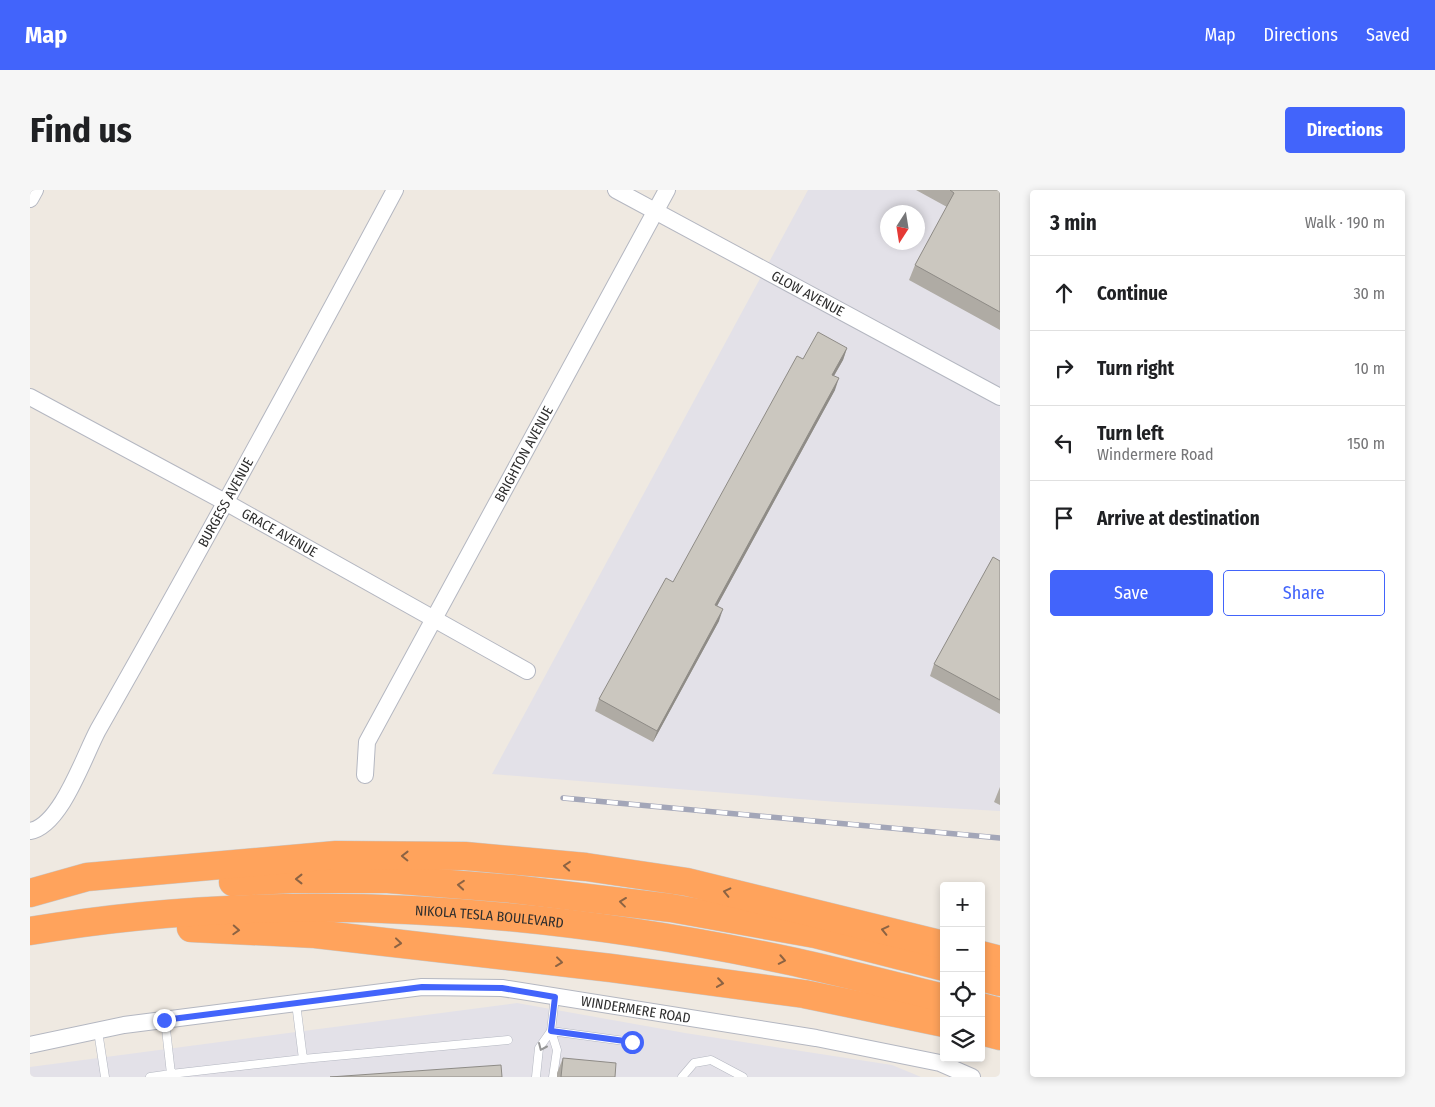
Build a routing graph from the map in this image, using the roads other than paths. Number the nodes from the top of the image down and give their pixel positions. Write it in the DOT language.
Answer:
graph roads {
  1 [pos="35,190"];
  2 [pos="396,190"];
  3 [pos="616,190"];
  4 [pos="667,190"];
  5 [pos="30,199"];
  6 [pos="656,211"];
  7 [pos="30,397"];
  8 [pos="1000,397"];
  9 [pos="227,503"];
  10 [pos="434,619"];
  11 [pos="527,671"];
  12 [pos="365,775"];
  13 [pos="30,831"];
  14 [pos="30,893"];
  15 [pos="30,897"];
  16 [pos="30,932"];
  17 [pos="940,943"];
  18 [pos="985,946"];
  19 [pos="1000,948"];
  20 [pos="985,956"];
  21 [pos="1000,960"];
  22 [pos="940,966"];
  23 [pos="985,978"];
  24 [pos="1000,982"];
  25 [pos="555,997"];
  26 [pos="940,997"];
  27 [pos="296,1003"];
  28 [pos="985,1008"];
  29 [pos="1000,1012"];
  30 [pos="164,1020"];
  31 [pos="940,1022"];
  32 [pos="985,1025"];
  33 [pos="1000,1025"];
  34 [pos="98,1031"];
  35 [pos="551,1031"];
  36 [pos="985,1033"];
  37 [pos="1000,1036"];
  38 [pos="508,1040"];
  39 [pos="632,1042"];
  40 [pos="30,1045"];
  41 [pos="302,1058"];
  42 [pos="171,1074"];
  43 [pos="105,1077"];
  44 [pos="150,1077"];
  45 [pos="536,1077"];
  46 [pos="553,1077"];
  47 [pos="682,1077"];
  48 [pos="743,1077"];
  49 [pos="972,1077"];
  1 -- 5 [label="street"];
  2 -- 9 [label="street, BURGESS AVENUE"];
  3 -- 6 [label="street, GLOW AVENUE"];
  4 -- 6 [label="street, BRIGHTON AVENUE"];
  6 -- 8 [label="street, GLOW AVENUE"];
  6 -- 10 [label="street, BRIGHTON AVENUE"];
  7 -- 9 [label="street, GRACE AVENUE"];
  9 -- 10 [label="street, GRACE AVENUE"];
  9 -- 13 [label="street, BURGESS AVENUE"];
  10 -- 11 [label="street, GRACE AVENUE"];
  10 -- 12 [label="street, BRIGHTON AVENUE"];
  17 -- 14 [label="highway, one-way"];
  22 -- 15 [label="highway, NIKOLA TESLA BOULEVARD, one-way"];
  16 -- 26 [label="highway, NIKOLA TESLA BOULEVARD, one-way"];
  16 -- 31 [label="highway, one-way"];
  18 -- 19 [label="highway"];
  20 -- 21 [label="highway"];
  23 -- 24 [label="highway"];
  25 -- 27 [label="street, WINDERMERE ROAD"];
  25 -- 35 [label="lane"];
  25 -- 49 [label="street, WINDERMERE ROAD"];
  27 -- 30 [label="street, WINDERMERE ROAD"];
  27 -- 41 [label="lane"];
  28 -- 29 [label="highway"];
  30 -- 34 [label="street, WINDERMERE ROAD"];
  30 -- 42 [label="lane"];
  32 -- 33 [label="highway"];
  34 -- 40 [label="street, WINDERMERE ROAD"];
  34 -- 43 [label="lane"];
  35 -- 39 [label="lane"];
  35 -- 45 [label="lane, one-way"];
  35 -- 46 [label="lane"];
  36 -- 37 [label="highway"];
  38 -- 41 [label="lane"];
  41 -- 42 [label="lane"];
  42 -- 44 [label="lane"];
  47 -- 48 [label="lane"];
}
